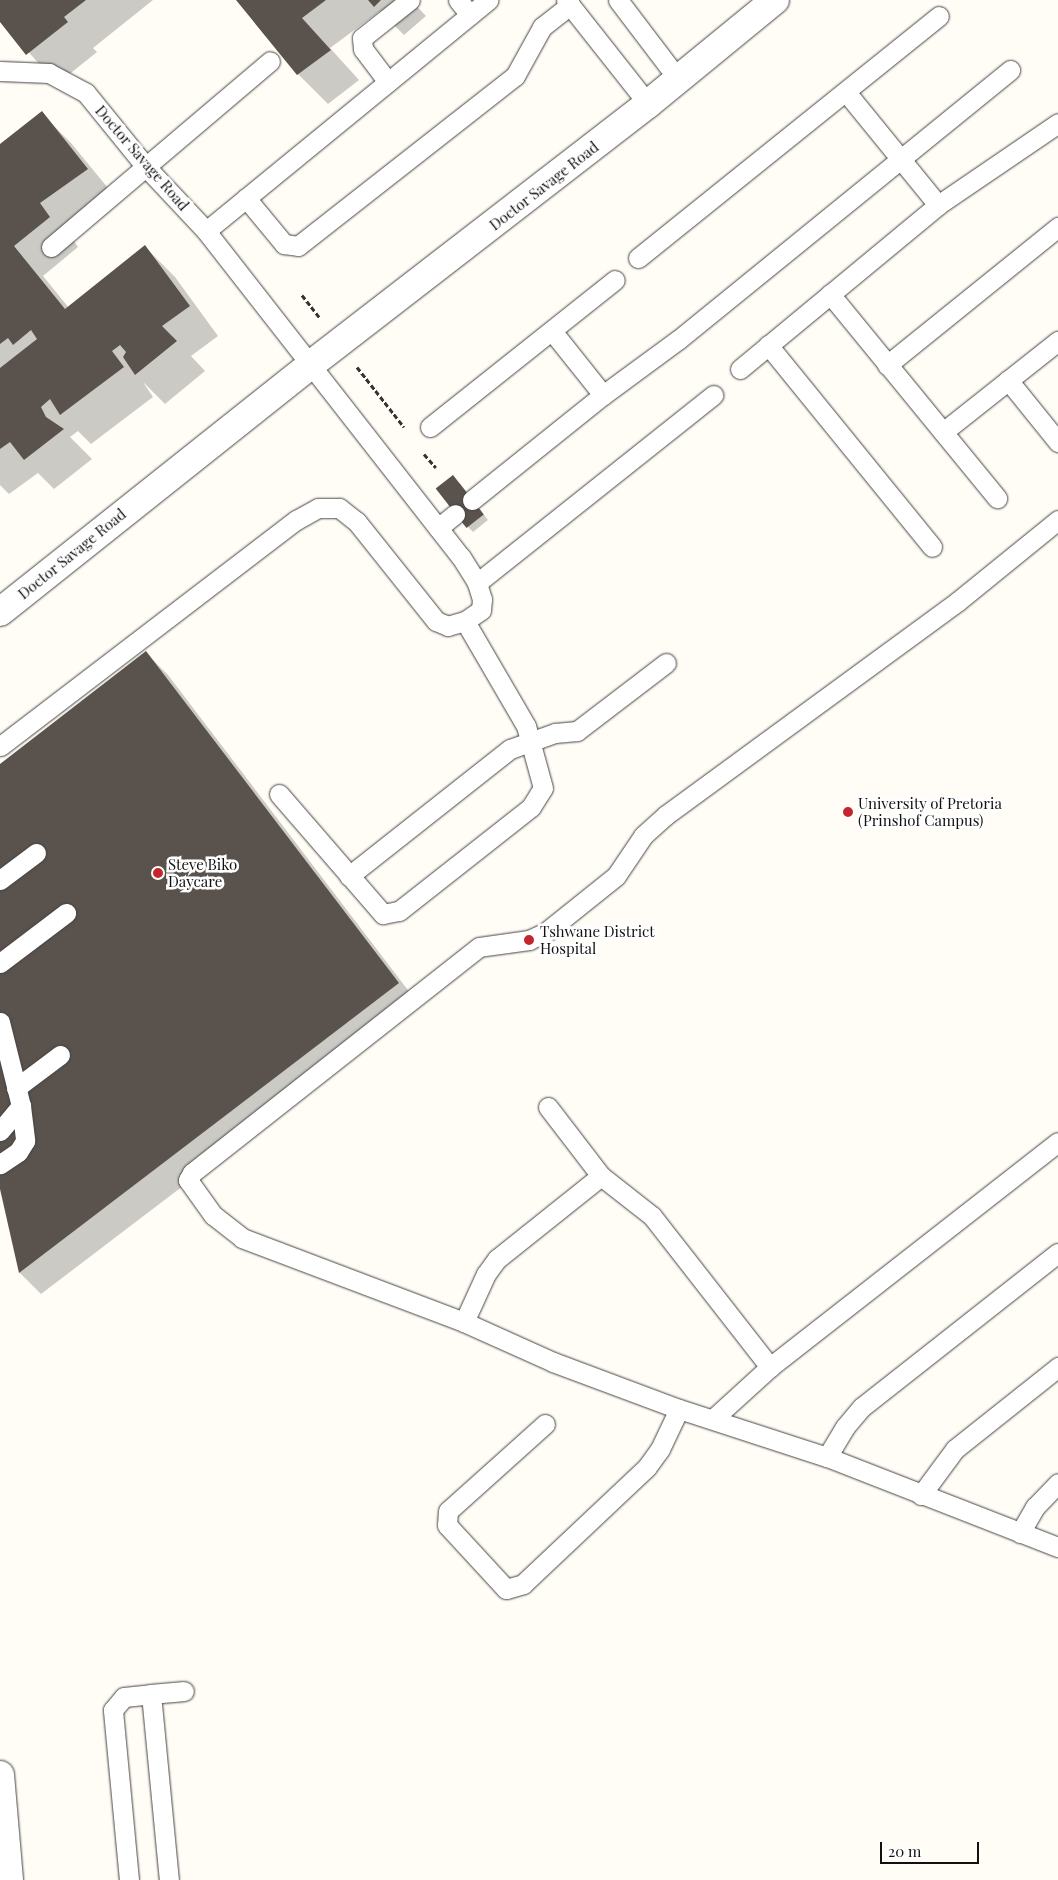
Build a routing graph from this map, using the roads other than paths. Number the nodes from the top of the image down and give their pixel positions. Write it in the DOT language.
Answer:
graph roads {
  1 [pos="410,0"];
  2 [pos="458,0"];
  3 [pos="488,0"];
  4 [pos="618,0"];
  5 [pos="775,0"];
  6 [pos="568,3"];
  7 [pos="470,15"];
  8 [pos="939,16"];
  9 [pos="270,61"];
  10 [pos="1010,70"];
  11 [pos="0,72"];
  12 [pos="678,79"];
  13 [pos="388,82"];
  14 [pos="846,92"];
  15 [pos="648,104"];
  16 [pos="1058,123"];
  17 [pos="900,158"];
  18 [pos="146,166"];
  19 [pos="246,198"];
  20 [pos="938,206"];
  21 [pos="1058,227"];
  22 [pos="206,231"];
  23 [pos="52,247"];
  24 [pos="638,258"];
  25 [pos="616,280"];
  26 [pos="830,294"];
  27 [pos="552,332"];
  28 [pos="1058,341"];
  29 [pos="768,345"];
  30 [pos="888,365"];
  31 [pos="309,366"];
  32 [pos="740,369"];
  33 [pos="1008,380"];
  34 [pos="603,395"];
  35 [pos="712,395"];
  36 [pos="430,427"];
  37 [pos="943,432"];
  38 [pos="1058,442"];
  39 [pos="997,498"];
  40 [pos="472,500"];
  41 [pos="455,514"];
  42 [pos="1058,520"];
  43 [pos="438,528"];
  44 [pos="932,547"];
  45 [pos="477,583"];
  46 [pos="0,612"];
  47 [pos="465,621"];
  48 [pos="666,663"];
  49 [pos="531,742"];
  50 [pos="0,746"];
  51 [pos="279,794"];
  52 [pos="36,853"];
  53 [pos="349,876"];
  54 [pos="0,880"];
  55 [pos="66,914"];
  56 [pos="0,963"];
  57 [pos="0,1022"];
  58 [pos="60,1055"];
  59 [pos="18,1097"];
  60 [pos="548,1107"];
  61 [pos="0,1131"];
  62 [pos="1058,1142"];
  63 [pos="0,1164"];
  64 [pos="601,1176"];
  65 [pos="1058,1253"];
  66 [pos="464,1322"];
  67 [pos="770,1367"];
  68 [pos="1058,1367"];
  69 [pos="679,1409"];
  70 [pos="714,1418"];
  71 [pos="545,1424"];
  72 [pos="827,1457"];
  73 [pos="1058,1483"];
  74 [pos="921,1495"];
  75 [pos="1020,1533"];
  76 [pos="1058,1548"];
  77 [pos="184,1691"];
  78 [pos="151,1694"];
  79 [pos="0,1775"];
  80 [pos="9,1880"];
  81 [pos="129,1880"];
  82 [pos="169,1880"];
  1 -- 13 [label="lane"];
  2 -- 7 [label="lane"];
  3 -- 7 [label="lane"];
  4 -- 12 [label="lane"];
  5 -- 12 [label="street, Doctor Savage Road"];
  6 -- 15 [label="lane"];
  6 -- 19 [label="lane"];
  7 -- 13 [label="lane"];
  8 -- 14 [label="lane"];
  9 -- 18 [label="lane"];
  10 -- 17 [label="lane"];
  11 -- 18 [label="lane, Doctor Savage Road"];
  12 -- 15 [label="street, Doctor Savage Road"];
  13 -- 19 [label="lane"];
  14 -- 17 [label="lane"];
  14 -- 24 [label="lane"];
  15 -- 31 [label="street, Doctor Savage Road"];
  16 -- 20 [label="lane"];
  17 -- 20 [label="lane"];
  17 -- 34 [label="lane"];
  18 -- 22 [label="lane, Doctor Savage Road"];
  18 -- 23 [label="lane"];
  19 -- 22 [label="lane"];
  20 -- 26 [label="lane"];
  21 -- 30 [label="lane"];
  22 -- 31 [label="lane, Doctor Savage Road"];
  25 -- 27 [label="lane"];
  26 -- 29 [label="lane"];
  26 -- 30 [label="lane"];
  27 -- 34 [label="lane"];
  27 -- 36 [label="lane"];
  28 -- 33 [label="lane"];
  29 -- 32 [label="lane"];
  29 -- 44 [label="lane"];
  30 -- 37 [label="lane"];
  31 -- 43 [label="lane"];
  31 -- 46 [label="street, Doctor Savage Road"];
  33 -- 37 [label="lane"];
  33 -- 38 [label="lane"];
  34 -- 40 [label="lane"];
  35 -- 45 [label="lane"];
  37 -- 39 [label="lane"];
  41 -- 43 [label="lane"];
  42 -- 66 [label="lane"];
  43 -- 45 [label="lane"];
  45 -- 47 [label="lane"];
  47 -- 49 [label="lane"];
  47 -- 50 [label="lane"];
  48 -- 49 [label="lane"];
  49 -- 53 [label="lane"];
  49 -- 53 [label="lane"];
  51 -- 53 [label="lane"];
  52 -- 54 [label="lane"];
  55 -- 56 [label="lane"];
  57 -- 59 [label="lane"];
  58 -- 59 [label="lane"];
  59 -- 61 [label="lane"];
  59 -- 63 [label="lane"];
  60 -- 64 [label="lane"];
  62 -- 67 [label="lane"];
  64 -- 66 [label="lane"];
  64 -- 67 [label="lane"];
  65 -- 72 [label="lane"];
  66 -- 69 [label="lane"];
  67 -- 70 [label="lane"];
  68 -- 74 [label="lane"];
  69 -- 70 [label="lane"];
  69 -- 71 [label="lane"];
  70 -- 72 [label="lane"];
  72 -- 74 [label="lane"];
  73 -- 75 [label="lane"];
  74 -- 75 [label="lane"];
  75 -- 76 [label="lane"];
  77 -- 78 [label="lane"];
  78 -- 81 [label="lane"];
  78 -- 82 [label="lane"];
  79 -- 80 [label="street"];
}
